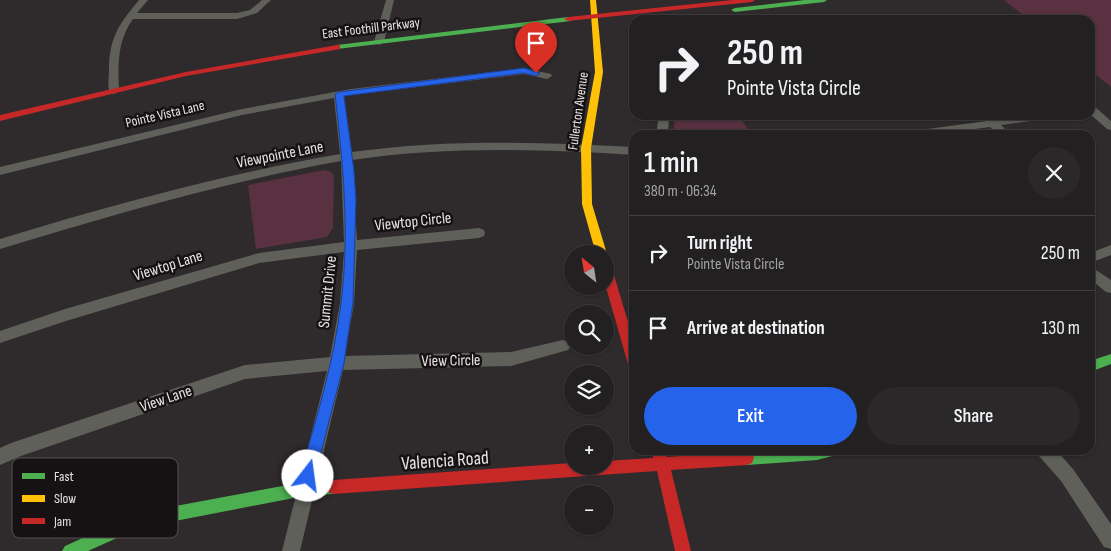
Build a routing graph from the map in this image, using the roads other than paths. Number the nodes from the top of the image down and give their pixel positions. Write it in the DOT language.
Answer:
graph roads {
  1 [pos="144,0"];
  2 [pos="266,0"];
  3 [pos="390,0"];
  4 [pos="593,0"];
  5 [pos="752,0"];
  6 [pos="824,0"];
  7 [pos="640,15"];
  8 [pos="689,15"];
  9 [pos="129,16"];
  10 [pos="629,16"];
  11 [pos="595,21"];
  12 [pos="629,21"];
  13 [pos="379,42"];
  14 [pos="547,76"];
  15 [pos="114,91"];
  16 [pos="339,94"];
  17 [pos="1095,113"];
  18 [pos="0,118"];
  19 [pos="1010,120"];
  20 [pos="992,122"];
  21 [pos="1111,127"];
  22 [pos="0,128"];
  23 [pos="939,130"];
  24 [pos="1000,130"];
  25 [pos="586,148"];
  26 [pos="629,151"];
  27 [pos="348,158"];
  28 [pos="0,171"];
  29 [pos="479,232"];
  30 [pos="0,244"];
  31 [pos="599,245"];
  32 [pos="350,246"];
  33 [pos="1111,250"];
  34 [pos="1095,256"];
  35 [pos="1095,275"];
  36 [pos="1111,288"];
  37 [pos="614,295"];
  38 [pos="0,337"];
  39 [pos="563,346"];
  40 [pos="629,347"];
  41 [pos="1111,359"];
  42 [pos="338,363"];
  43 [pos="1095,365"];
  44 [pos="660,455"];
  45 [pos="792,455"];
  46 [pos="1049,455"];
  47 [pos="0,458"];
  48 [pos="662,463"];
  49 [pos="304,489"];
  50 [pos="178,513"];
  51 [pos="99,538"];
  52 [pos="1111,540"];
  53 [pos="70,551"];
  54 [pos="291,551"];
  55 [pos="684,551"];
  1 -- 9 [label="street"];
  2 -- 9 [label="street"];
  3 -- 13 [label="street"];
  4 -- 11 [label="main road, Fullerton Avenue"];
  5 -- 7 [label="main road, East Foothill Parkway"];
  6 -- 8 [label="main road"];
  9 -- 15 [label="street"];
  10 -- 11 [label="main road, East Foothill Parkway"];
  11 -- 12 [label="main road, East Foothill Parkway"];
  11 -- 13 [label="main road, East Foothill Parkway"];
  11 -- 22 [label="main road, East Foothill Parkway"];
  11 -- 25 [label="main road, Fullerton Avenue"];
  13 -- 15 [label="main road, East Foothill Parkway"];
  14 -- 16 [label="street"];
  15 -- 18 [label="main road, East Foothill Parkway"];
  16 -- 27 [label="street, Summit Drive"];
  16 -- 28 [label="street, Pointe Vista Lane"];
  17 -- 21 [label="street"];
  19 -- 20 [label="street"];
  20 -- 23 [label="street"];
  20 -- 24 [label="street"];
  25 -- 26 [label="street, Viewpointe Lane"];
  25 -- 27 [label="street, Viewpointe Lane"];
  25 -- 31 [label="main road, Fullerton Avenue"];
  27 -- 30 [label="street, Viewpointe Lane"];
  27 -- 32 [label="street, Summit Drive"];
  29 -- 32 [label="street, Viewtop Circle"];
  32 -- 38 [label="street, Viewtop Lane"];
  32 -- 42 [label="street, Summit Drive"];
  33 -- 34 [label="street"];
  35 -- 36 [label="street"];
  37 -- 40 [label="main road"];
  39 -- 42 [label="street, View Circle"];
  41 -- 43 [label="main road"];
  42 -- 47 [label="street, View Lane"];
  42 -- 49 [label="street, Summit Drive"];
  44 -- 48 [label="main road"];
  45 -- 48 [label="main road, Valencia Road"];
  46 -- 52 [label="street"];
  48 -- 49 [label="main road, Valencia Road"];
  48 -- 55 [label="main road"];
  49 -- 50 [label="main road, Valencia Road"];
  49 -- 54 [label="street, Summit Drive"];
  51 -- 53 [label="main road, Valencia Road"];
}
